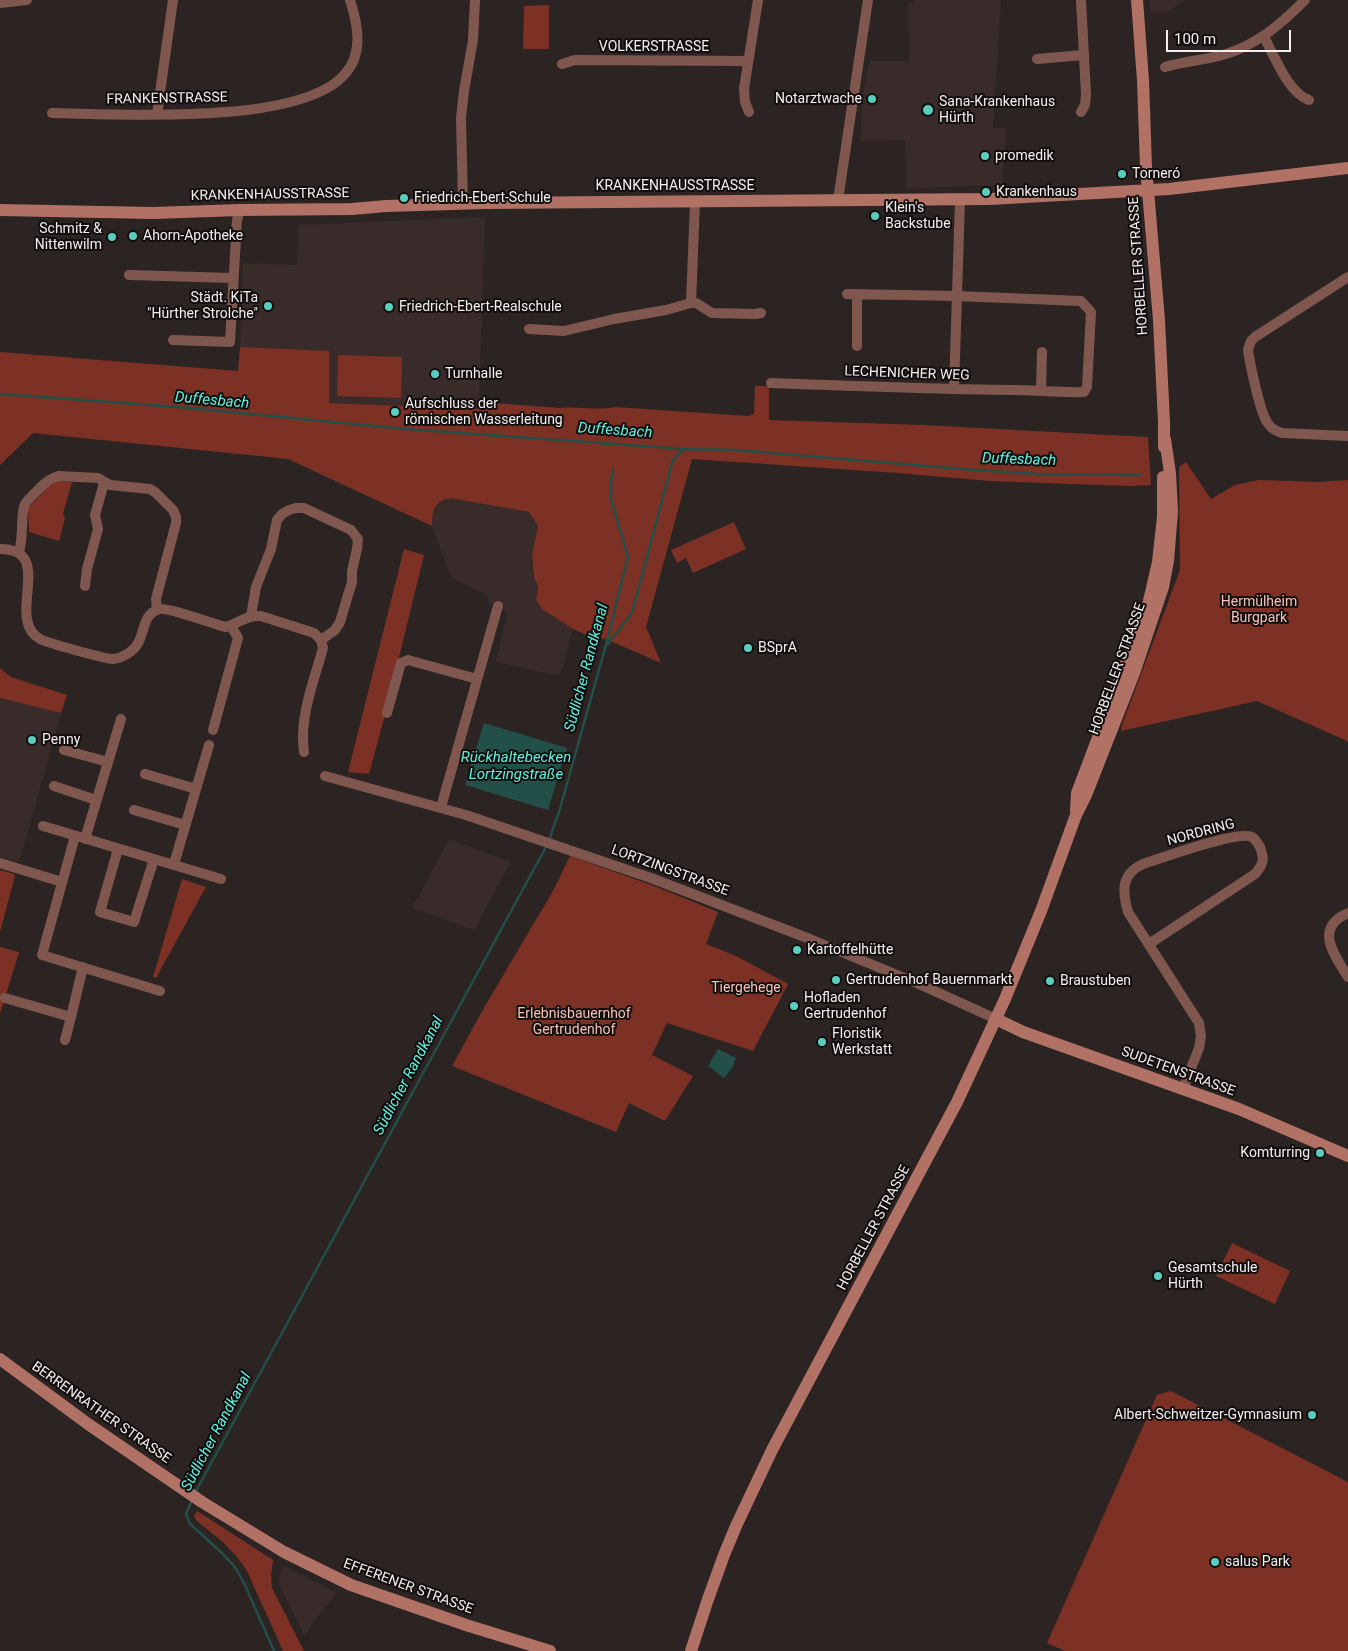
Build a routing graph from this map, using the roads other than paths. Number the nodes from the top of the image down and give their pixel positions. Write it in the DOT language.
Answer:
graph roads {
  1 [pos="27,0"];
  2 [pos="173,0"];
  3 [pos="350,0"];
  4 [pos="475,0"];
  5 [pos="758,0"];
  6 [pos="868,0"];
  7 [pos="1081,0"];
  8 [pos="1136,0"];
  9 [pos="1299,2"];
  10 [pos="0,3"];
  11 [pos="1264,37"];
  12 [pos="1084,55"];
  13 [pos="1037,59"];
  14 [pos="748,61"];
  15 [pos="562,64"];
  16 [pos="1165,67"];
  17 [pos="1309,100"];
  18 [pos="749,112"];
  19 [pos="1081,112"];
  20 [pos="52,113"];
  21 [pos="157,114"];
  22 [pos="1348,168"];
  23 [pos="1148,191"];
  24 [pos="838,200"];
  25 [pos="960,200"];
  26 [pos="695,202"];
  27 [pos="464,203"];
  28 [pos="0,210"];
  29 [pos="240,210"];
  30 [pos="129,275"];
  31 [pos="233,278"];
  32 [pos="1348,278"];
  33 [pos="957,296"];
  34 [pos="690,303"];
  35 [pos="760,313"];
  36 [pos="529,330"];
  37 [pos="173,340"];
  38 [pos="857,346"];
  39 [pos="1042,352"];
  40 [pos="771,383"];
  41 [pos="954,389"];
  42 [pos="1041,390"];
  43 [pos="1348,436"];
  44 [pos="104,483"];
  45 [pos="0,549"];
  46 [pos="19,552"];
  47 [pos="85,586"];
  48 [pos="498,606"];
  49 [pos="157,610"];
  50 [pos="251,616"];
  51 [pos="231,626"];
  52 [pos="321,640"];
  53 [pos="477,679"];
  54 [pos="387,713"];
  55 [pos="121,719"];
  56 [pos="213,730"];
  57 [pos="209,745"];
  58 [pos="64,750"];
  59 [pos="304,752"];
  60 [pos="108,762"];
  61 [pos="145,774"];
  62 [pos="325,776"];
  63 [pos="54,786"];
  64 [pos="196,790"];
  65 [pos="96,800"];
  66 [pos="441,807"];
  67 [pos="134,810"];
  68 [pos="185,825"];
  69 [pos="43,826"];
  70 [pos="80,837"];
  71 [pos="118,849"];
  72 [pos="154,859"];
  73 [pos="0,863"];
  74 [pos="174,864"];
  75 [pos="221,879"];
  76 [pos="62,882"];
  77 [pos="1348,913"];
  78 [pos="1148,944"];
  79 [pos="83,966"];
  80 [pos="1348,977"];
  81 [pos="160,991"];
  82 [pos="4,998"];
  83 [pos="71,1017"];
  84 [pos="996,1019"];
  85 [pos="65,1040"];
  86 [pos="1183,1089"];
  87 [pos="1348,1156"];
  88 [pos="0,1359"];
  89 [pos="186,1491"];
  90 [pos="550,1651"];
  91 [pos="691,1651"];
  1 -- 10 [label="street"];
  2 -- 21 [label="street"];
  3 -- 21 [label="street, FRANKENSTRASSE"];
  4 -- 27 [label="street"];
  5 -- 14 [label="street"];
  6 -- 24 [label="street"];
  7 -- 12 [label="street"];
  8 -- 23 [label="street, HORBELLER STRASSE"];
  9 -- 11 [label="street"];
  11 -- 16 [label="street"];
  11 -- 17 [label="street"];
  12 -- 13 [label="street"];
  12 -- 19 [label="street"];
  14 -- 15 [label="street, VOLKERSTRASSE"];
  14 -- 18 [label="street"];
  20 -- 21 [label="street, FRANKENSTRASSE"];
  22 -- 23 [label="street, KRANKENHAUSSTRASSE"];
  23 -- 25 [label="street, KRANKENHAUSSTRASSE"];
  23 -- 84 [label="street, HORBELLER STRASSE"];
  24 -- 25 [label="street, KRANKENHAUSSTRASSE"];
  24 -- 26 [label="street, KRANKENHAUSSTRASSE"];
  25 -- 33 [label="street"];
  26 -- 27 [label="street, KRANKENHAUSSTRASSE"];
  26 -- 34 [label="street"];
  27 -- 29 [label="street, KRANKENHAUSSTRASSE"];
  28 -- 29 [label="street, KRANKENHAUSSTRASSE"];
  29 -- 31 [label="street"];
  30 -- 31 [label="street"];
  31 -- 37 [label="street"];
  32 -- 43 [label="street"];
  33 -- 38 [label="street"];
  33 -- 41 [label="street"];
  33 -- 42 [label="street, LECHENICHER WEG"];
  34 -- 35 [label="street"];
  34 -- 36 [label="street"];
  39 -- 42 [label="street"];
  40 -- 41 [label="street, LECHENICHER WEG"];
  41 -- 42 [label="street, LECHENICHER WEG"];
  44 -- 46 [label="street"];
  44 -- 47 [label="street"];
  44 -- 49 [label="street"];
  45 -- 46 [label="street"];
  46 -- 49 [label="street"];
  48 -- 53 [label="street"];
  49 -- 51 [label="street"];
  50 -- 51 [label="street"];
  50 -- 52 [label="street"];
  50 -- 52 [label="street"];
  51 -- 56 [label="street"];
  52 -- 59 [label="street"];
  53 -- 54 [label="street"];
  53 -- 66 [label="street"];
  55 -- 60 [label="street"];
  57 -- 64 [label="street"];
  58 -- 60 [label="street"];
  60 -- 65 [label="street"];
  61 -- 64 [label="street"];
  62 -- 66 [label="street, LORTZINGSTRASSE"];
  63 -- 65 [label="street"];
  64 -- 68 [label="street"];
  65 -- 70 [label="street"];
  66 -- 84 [label="street, LORTZINGSTRASSE"];
  67 -- 68 [label="street"];
  68 -- 74 [label="street"];
  69 -- 70 [label="street"];
  70 -- 71 [label="street"];
  70 -- 76 [label="street"];
  71 -- 72 [label="street"];
  71 -- 72 [label="street"];
  72 -- 74 [label="street"];
  73 -- 76 [label="street"];
  74 -- 75 [label="street"];
  76 -- 79 [label="street"];
  77 -- 80 [label="street"];
  78 -- 78 [label="street, NORDRING"];
  78 -- 86 [label="street, NORDRING"];
  79 -- 81 [label="street"];
  79 -- 83 [label="street"];
  82 -- 83 [label="street"];
  83 -- 85 [label="street"];
  84 -- 86 [label="street, SUDETENSTRASSE"];
  84 -- 91 [label="street, HORBELLER STRASSE"];
  86 -- 87 [label="street, SUDETENSTRASSE"];
  88 -- 89 [label="street, BERRENRATHER STRASSE"];
  89 -- 90 [label="street, EFFERENER STRASSE"];
}
